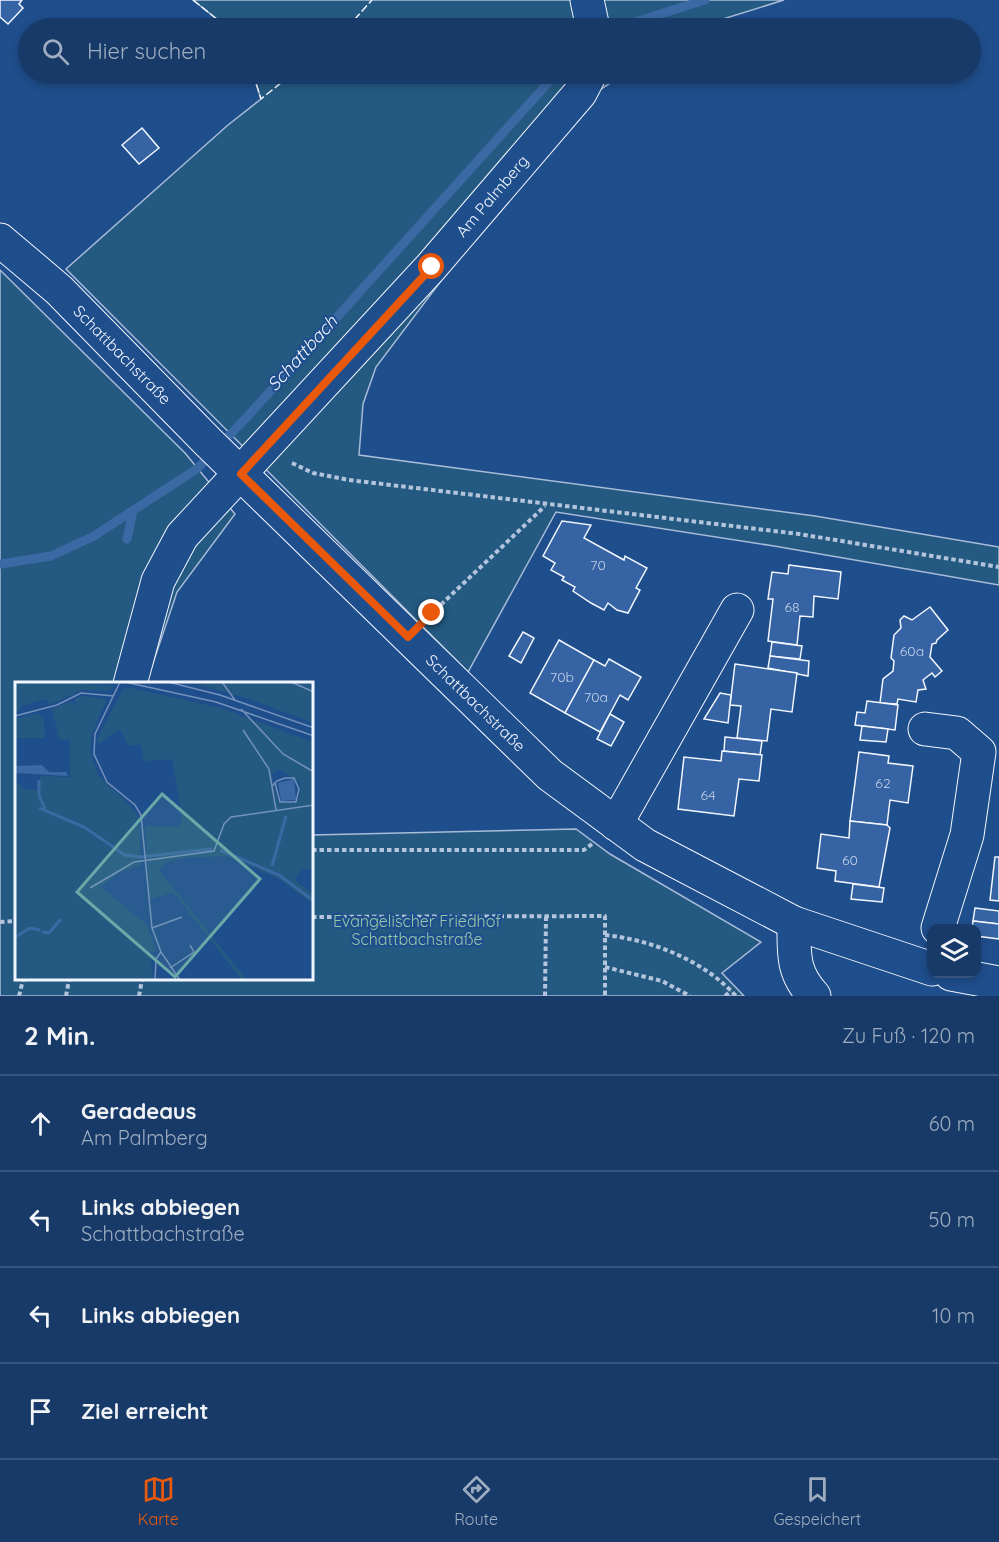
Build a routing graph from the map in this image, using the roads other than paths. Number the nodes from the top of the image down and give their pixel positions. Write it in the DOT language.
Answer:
graph roads {
  1 [pos="586,0"];
  2 [pos="590,18"];
  3 [pos="585,84"];
  4 [pos="0,240"];
  5 [pos="223,457"];
  6 [pos="737,610"];
  7 [pos="131,682"];
  8 [pos="925,729"];
  9 [pos="616,824"];
  10 [pos="794,923"];
  11 [pos="939,924"];
  12 [pos="927,965"];
  13 [pos="814,996"];
  1 -- 2 [label="street"];
  3 -- 5 [label="street, Am Palmberg"];
  4 -- 5 [label="street, Schattbachstraße"];
  5 -- 7 [label="street"];
  5 -- 9 [label="street, Schattbachstraße"];
  6 -- 9 [label="street"];
  8 -- 11 [label="street"];
  9 -- 10 [label="street, Schattbachstraße"];
  10 -- 12 [label="street, Schattbachstraße"];
  10 -- 13 [label="street"];
}
